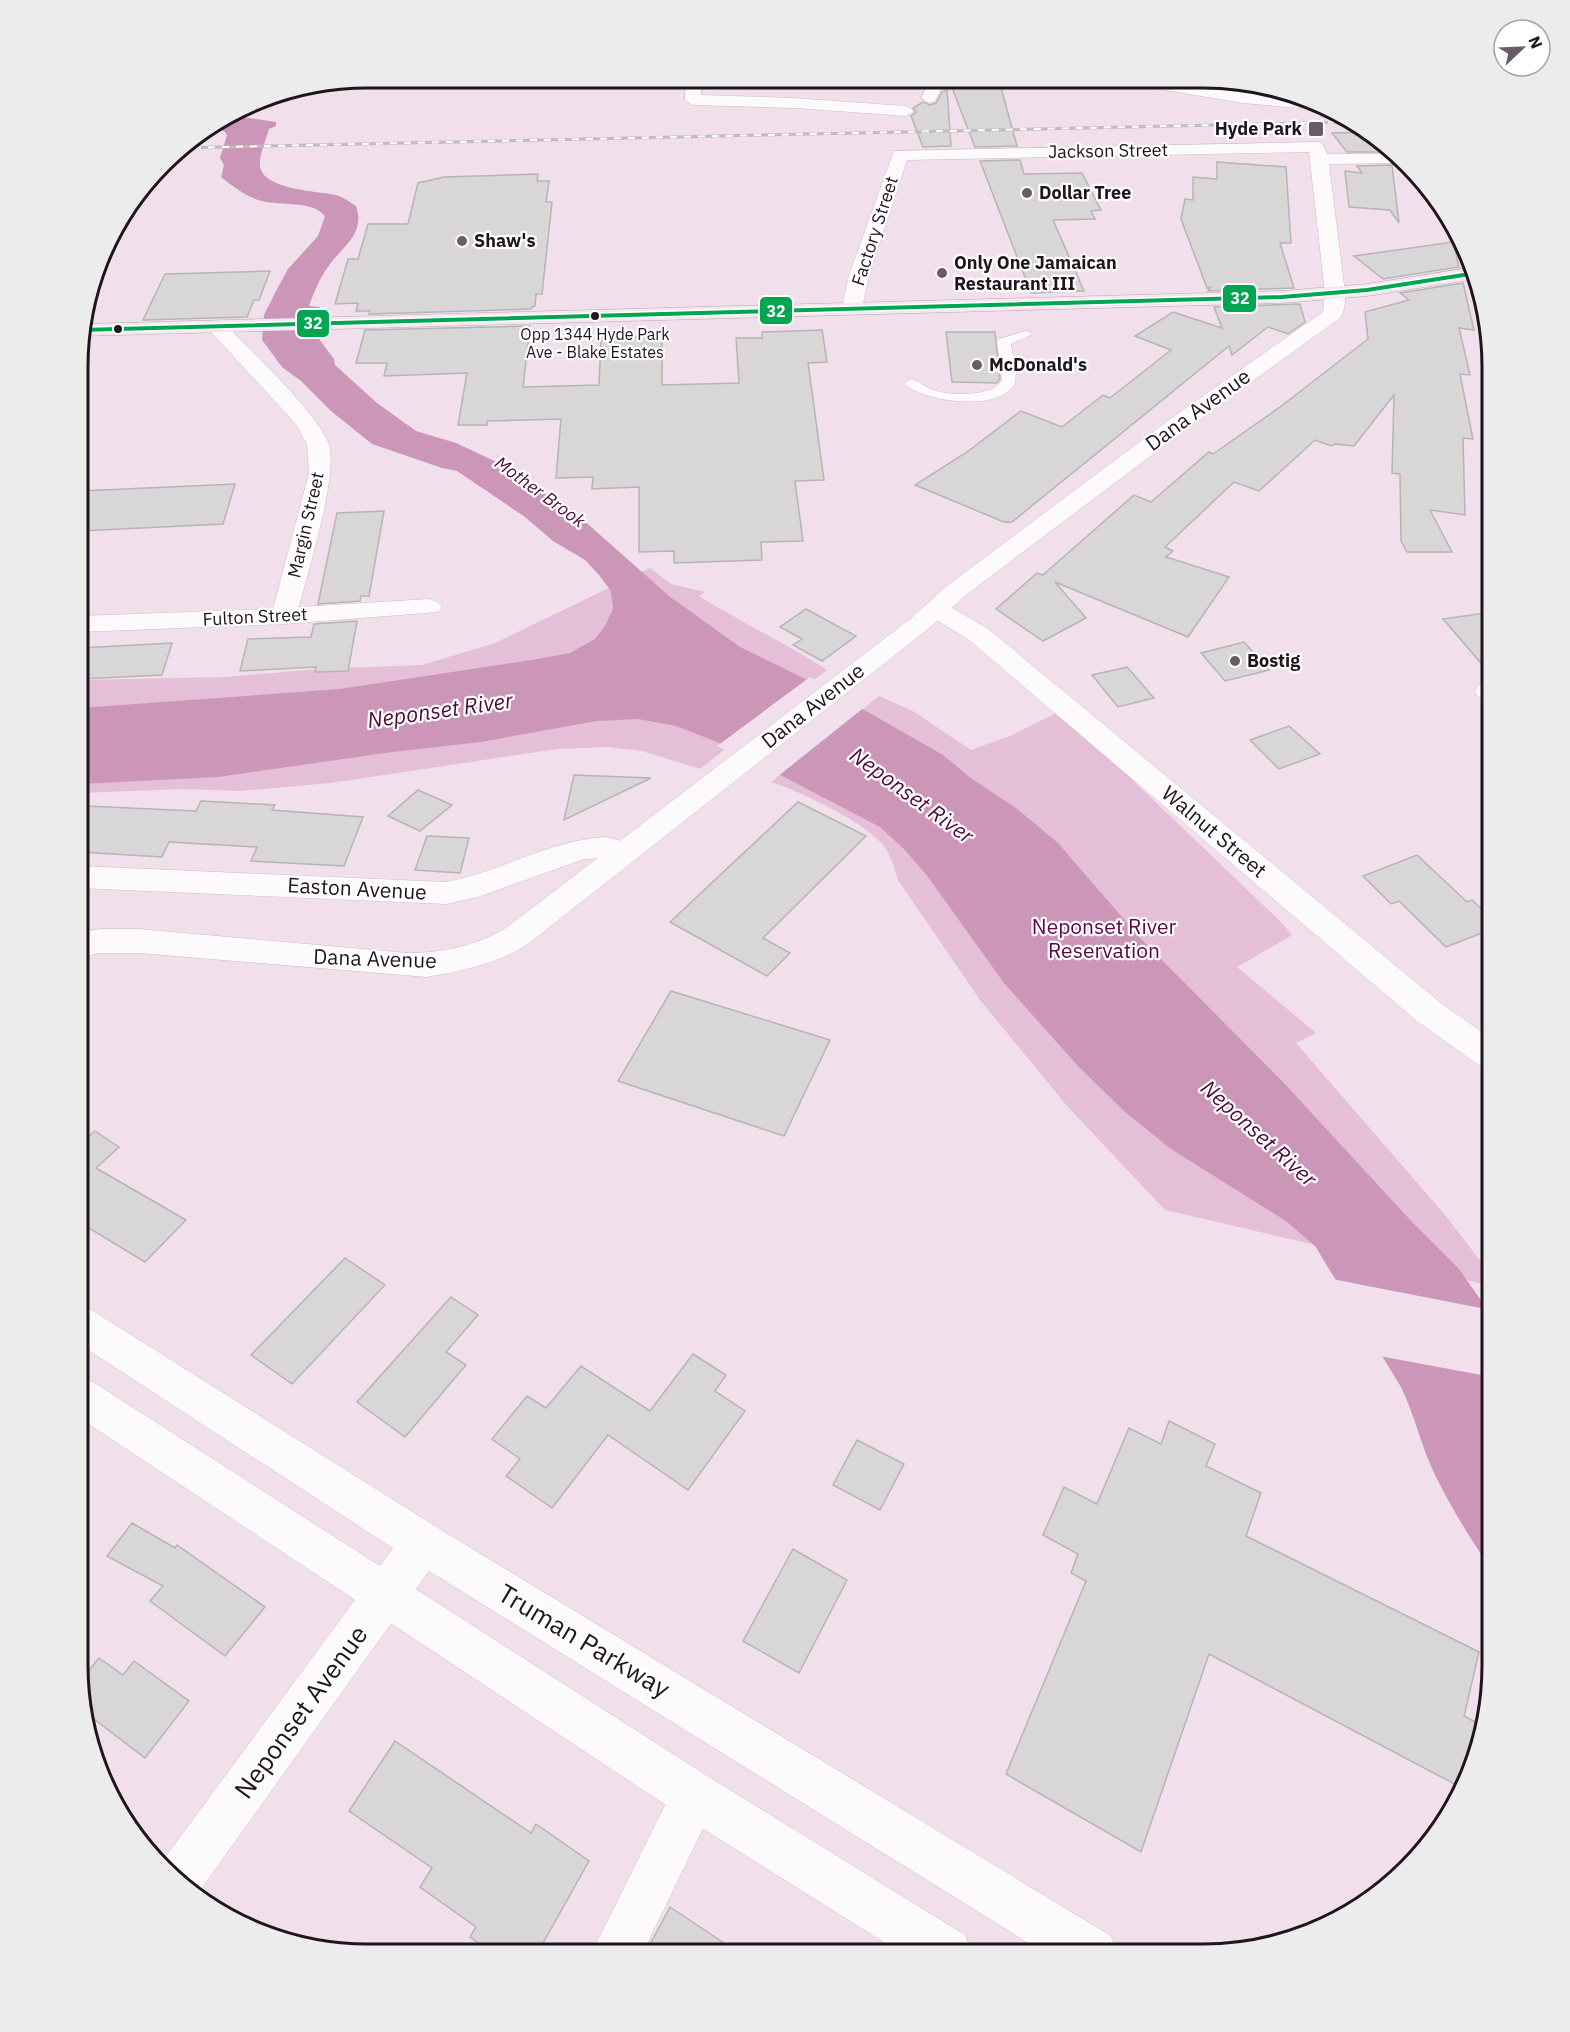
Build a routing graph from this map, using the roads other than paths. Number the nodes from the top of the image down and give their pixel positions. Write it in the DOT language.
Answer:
graph roads {
  1 [pos="694,88"];
  2 [pos="934,88"];
  3 [pos="1184,88"];
  4 [pos="929,98"];
  5 [pos="1289,102"];
  6 [pos="906,111"];
  7 [pos="1318,153"];
  8 [pos="900,156"];
  9 [pos="1387,158"];
  10 [pos="1466,275"];
  11 [pos="1335,293"];
  12 [pos="852,308"];
  13 [pos="218,327"];
  14 [pos="91,331"];
  15 [pos="1025,336"];
  16 [pos="911,383"];
  17 [pos="992,395"];
  18 [pos="921,405"];
  19 [pos="429,607"];
  20 [pos="936,609"];
  21 [pos="284,616"];
  22 [pos="88,624"];
  23 [pos="626,852"];
  24 [pos="88,877"];
  25 [pos="88,943"];
  26 [pos="1482,1050"];
  27 [pos="88,1329"];
  28 [pos="88,1401"];
  29 [pos="423,1543"];
  30 [pos="386,1594"];
  31 [pos="695,1796"];
  32 [pos="183,1874"];
  33 [pos="621,1944"];
  34 [pos="933,1944"];
  35 [pos="1077,1944"];
  1 -- 6 [label="street"];
  2 -- 4 [label="street"];
  3 -- 5 [label="street"];
  7 -- 8 [label="street, Jackson Street"];
  7 -- 9 [label="street, Jackson Street"];
  7 -- 11 [label="street, Dana Avenue"];
  8 -- 12 [label="street, Factory Street"];
  10 -- 11 [label="main road"];
  11 -- 12 [label="main road"];
  11 -- 20 [label="street, Dana Avenue"];
  12 -- 13 [label="main road"];
  13 -- 14 [label="main road"];
  13 -- 21 [label="street, Margin Street"];
  15 -- 17 [label="lane"];
  16 -- 17 [label="lane"];
  17 -- 18 [label="lane"];
  19 -- 21 [label="street, Fulton Street"];
  20 -- 23 [label="street, Dana Avenue"];
  20 -- 26 [label="street, Walnut Street"];
  21 -- 22 [label="street, Fulton Street"];
  23 -- 24 [label="street, Easton Avenue"];
  23 -- 25 [label="street, Dana Avenue"];
  27 -- 29 [label="street, Truman Parkway"];
  28 -- 30 [label="street"];
  29 -- 30 [label="street, Neponset Avenue"];
  29 -- 35 [label="street, Truman Parkway"];
  30 -- 31 [label="street"];
  30 -- 32 [label="street, Neponset Avenue"];
  31 -- 33 [label="street"];
  31 -- 34 [label="street"];
}
